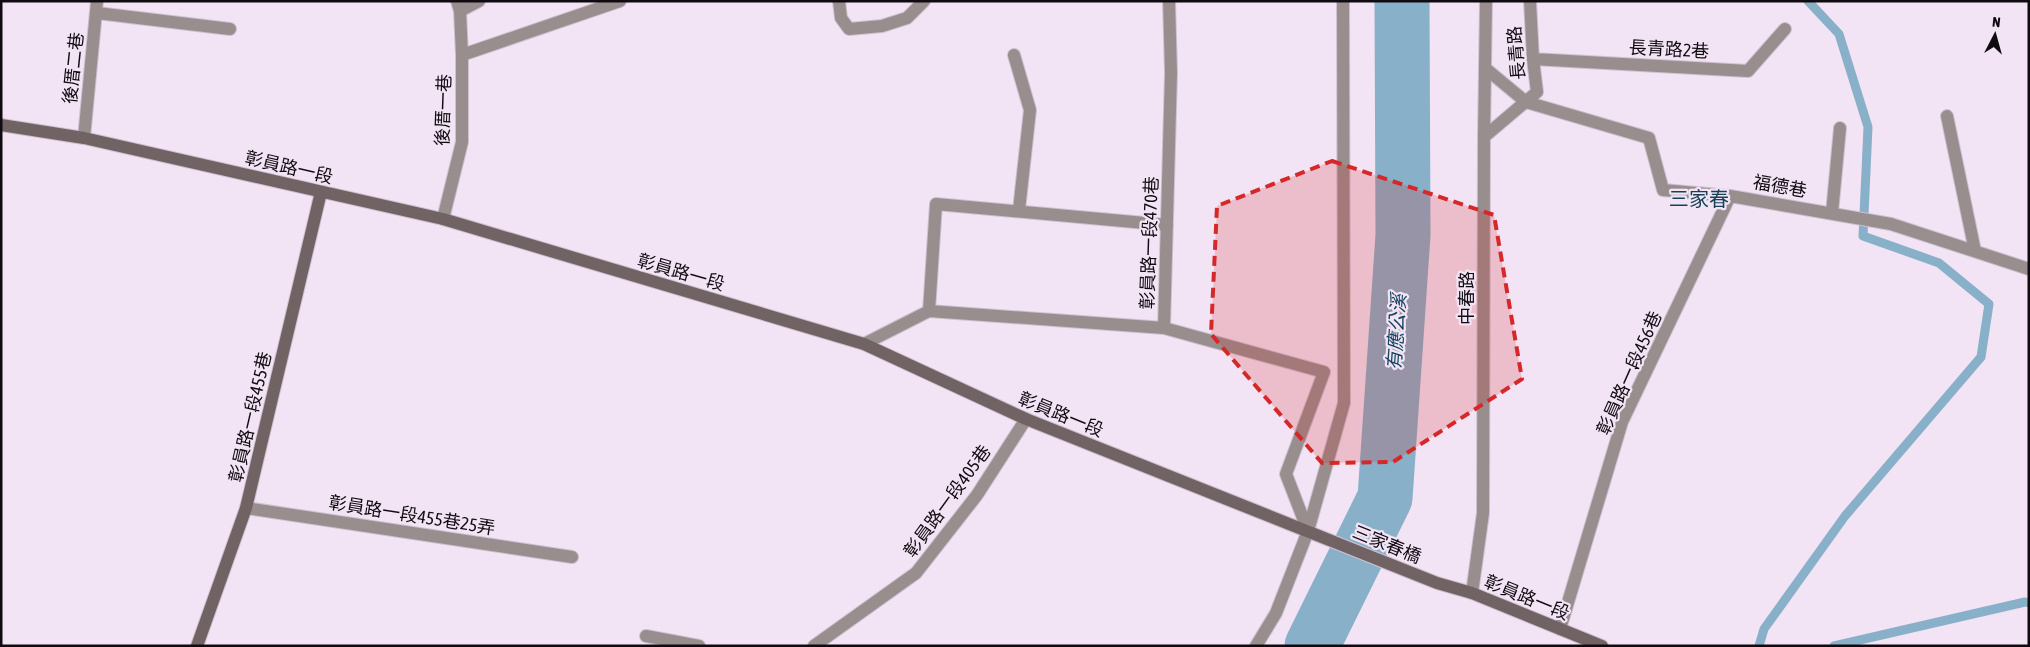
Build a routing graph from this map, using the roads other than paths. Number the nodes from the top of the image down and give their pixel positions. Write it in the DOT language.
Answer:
graph roads {
  1 [pos="479,1"];
  2 [pos="620,1"];
  3 [pos="840,1"];
  4 [pos="924,1"];
  5 [pos="1169,1"];
  6 [pos="1342,1"];
  7 [pos="1486,1"];
  8 [pos="1530,1"];
  9 [pos="459,6"];
  10 [pos="97,7"];
  11 [pos="230,29"];
  12 [pos="1785,30"];
  13 [pos="462,55"];
  14 [pos="1014,55"];
  15 [pos="1533,59"];
  16 [pos="1485,68"];
  17 [pos="1526,102"];
  18 [pos="1947,116"];
  19 [pos="1,125"];
  20 [pos="1840,128"];
  21 [pos="1484,137"];
  22 [pos="84,138"];
  23 [pos="322,192"];
  24 [pos="1730,196"];
  25 [pos="1019,210"];
  26 [pos="1832,213"];
  27 [pos="443,219"];
  28 [pos="1166,225"];
  29 [pos="1975,251"];
  30 [pos="2029,269"];
  31 [pos="929,311"];
  32 [pos="1164,328"];
  33 [pos="864,344"];
  34 [pos="1026,419"];
  35 [pos="246,508"];
  36 [pos="1308,531"];
  37 [pos="1324,537"];
  38 [pos="572,557"];
  39 [pos="1437,583"];
  40 [pos="1472,593"];
  41 [pos="1560,629"];
  42 [pos="646,636"];
  43 [pos="197,646"];
  44 [pos="699,646"];
  45 [pos="814,646"];
  46 [pos="1256,646"];
  47 [pos="1602,646"];
  1 -- 9 [label="street"];
  2 -- 13 [label="street"];
  3 -- 4 [label="street"];
  5 -- 28 [label="street, 彰員路一段470巷"];
  6 -- 36 [label="street"];
  7 -- 16 [label="street, 中春路"];
  8 -- 15 [label="street, 長青路"];
  9 -- 13 [label="street, 後厝一巷"];
  10 -- 11 [label="street"];
  10 -- 22 [label="street, 後厝二巷"];
  12 -- 15 [label="street, 長青路2巷"];
  13 -- 27 [label="street, 後厝一巷"];
  14 -- 25 [label="street"];
  15 -- 17 [label="street, 長青路"];
  16 -- 17 [label="street, 福德巷"];
  16 -- 21 [label="street, 中春路"];
  17 -- 21 [label="street, 長青路"];
  17 -- 24 [label="street, 福德巷"];
  18 -- 29 [label="street"];
  19 -- 22 [label="main road, 彰員路一段"];
  20 -- 26 [label="street"];
  21 -- 40 [label="street, 中春路"];
  22 -- 23 [label="main road, 彰員路一段"];
  23 -- 27 [label="main road, 彰員路一段"];
  23 -- 35 [label="main road, 彰員路一段455巷"];
  24 -- 26 [label="street, 福德巷"];
  24 -- 41 [label="street, 彰員路一段456巷"];
  25 -- 28 [label="street"];
  25 -- 31 [label="street"];
  26 -- 29 [label="street, 福德巷"];
  27 -- 33 [label="main road, 彰員路一段"];
  28 -- 32 [label="street, 彰員路一段470巷"];
  29 -- 30 [label="street, 福德巷"];
  31 -- 32 [label="street, 彰員路一段470巷"];
  31 -- 33 [label="street"];
  32 -- 36 [label="street"];
  33 -- 34 [label="main road, 彰員路一段"];
  34 -- 36 [label="main road, 彰員路一段"];
  34 -- 45 [label="street, 彰員路一段405巷"];
  35 -- 38 [label="street, 彰員路一段455巷25弄"];
  35 -- 43 [label="main road, 彰員路一段455巷"];
  36 -- 37 [label="main road, 彰員路一段"];
  36 -- 46 [label="street"];
  37 -- 39 [label="main road, 三家春橋"];
  39 -- 40 [label="main road, 彰員路一段"];
  40 -- 41 [label="main road, 彰員路一段"];
  41 -- 47 [label="main road, 彰員路一段"];
  42 -- 44 [label="street"];
}
